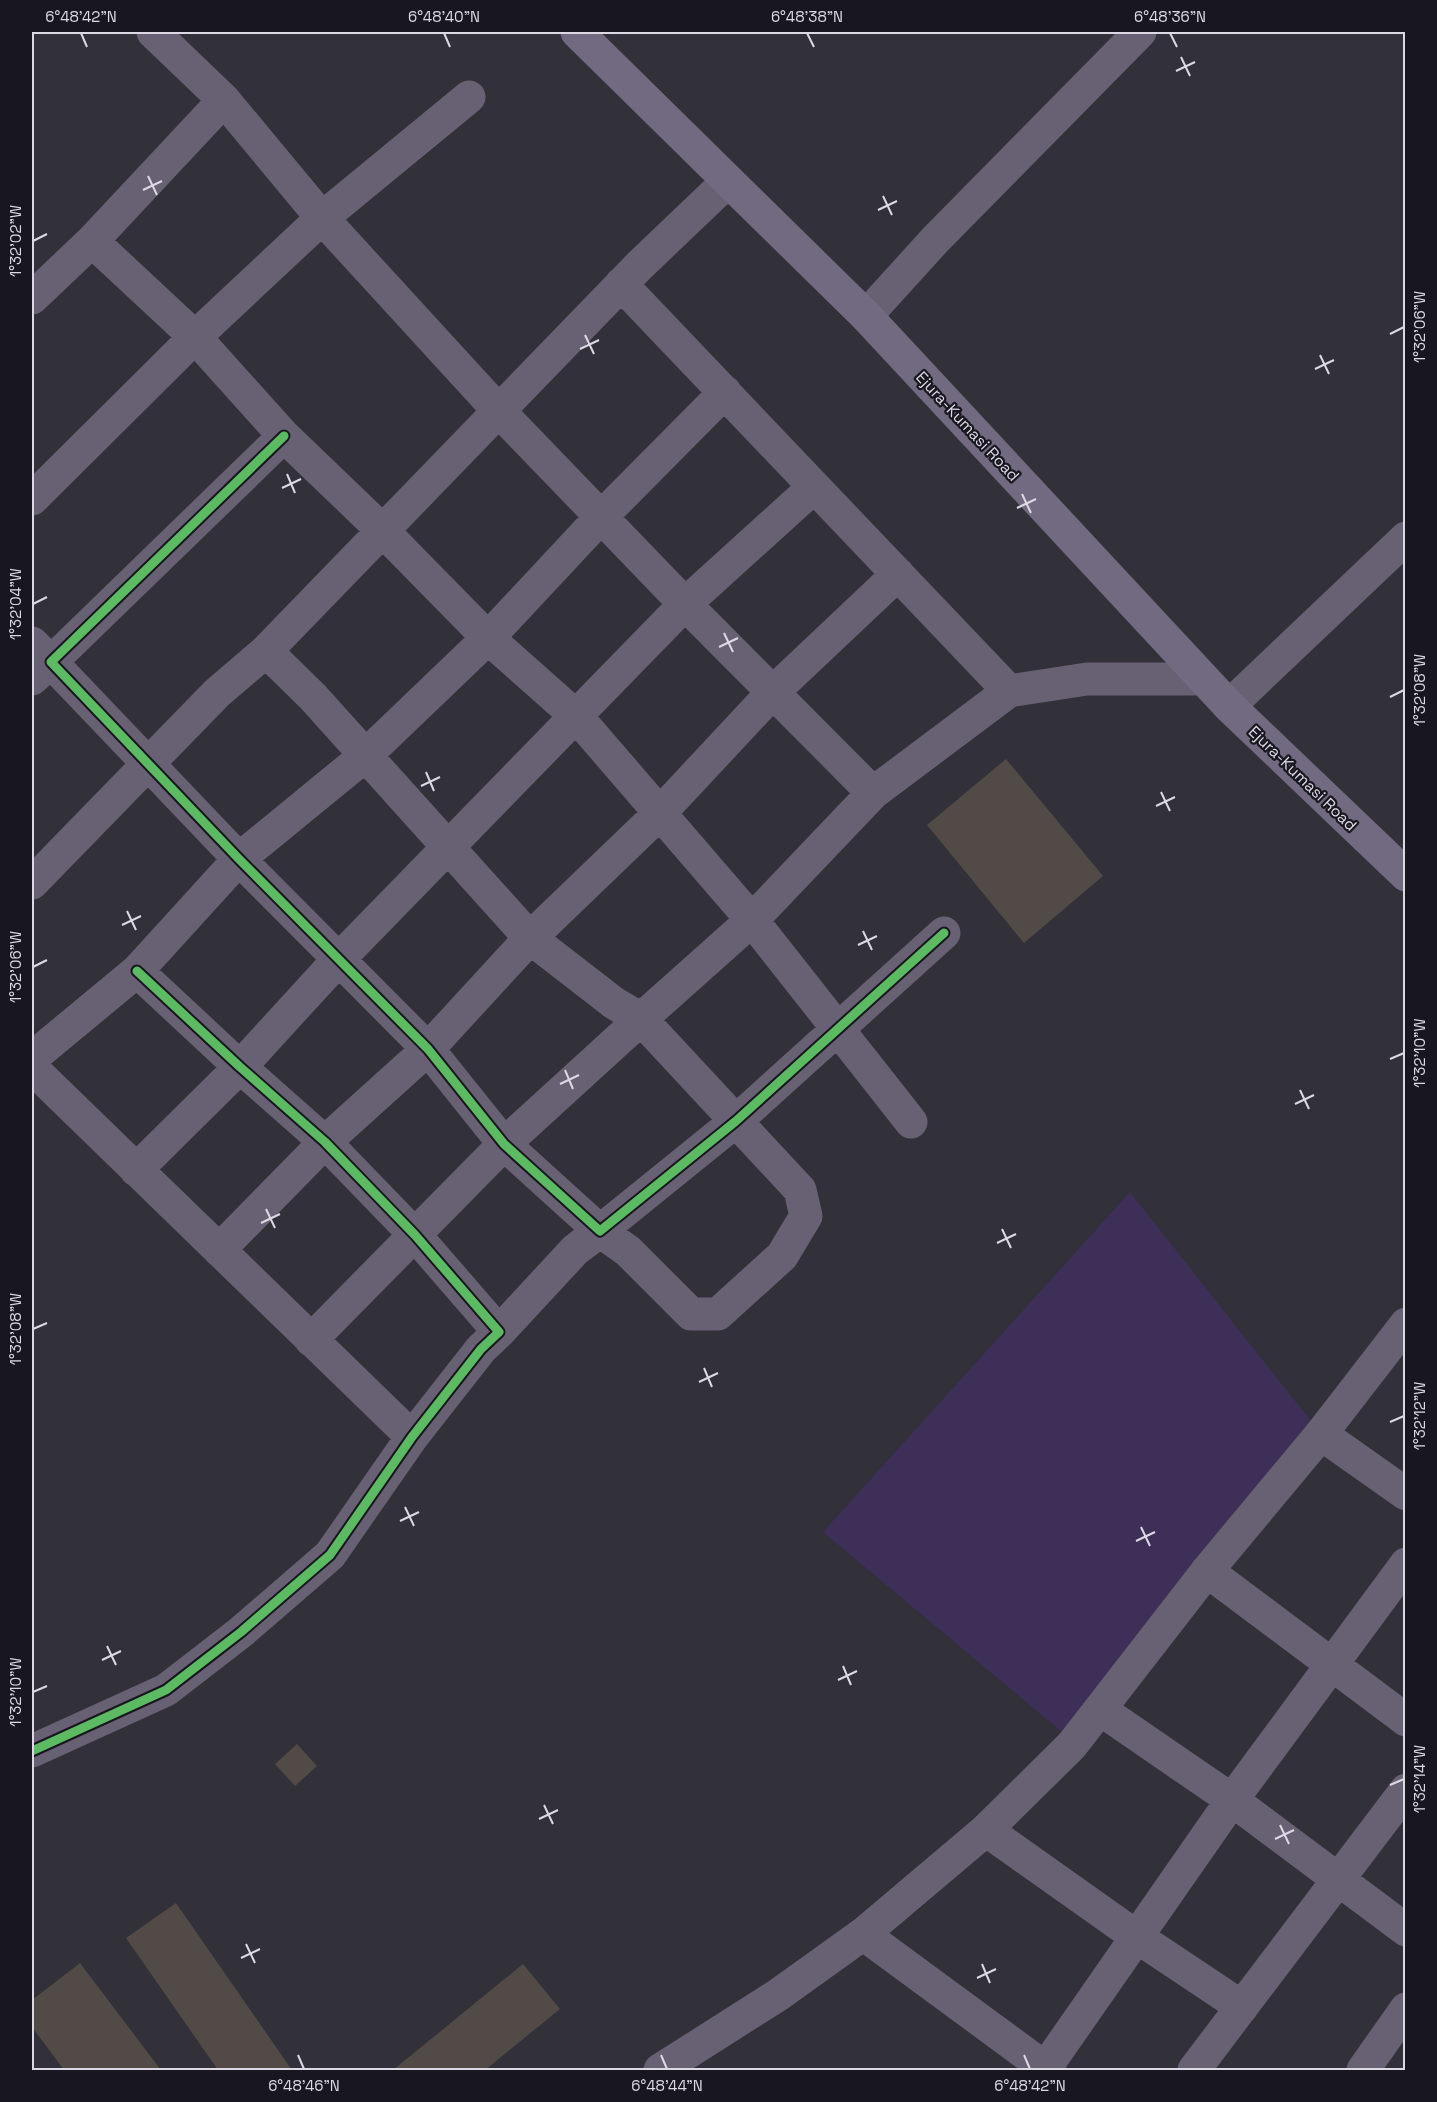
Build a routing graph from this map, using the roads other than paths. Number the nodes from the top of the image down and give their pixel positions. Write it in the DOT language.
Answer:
graph roads {
  1 [pos="153,32"];
  2 [pos="1140,32"];
  3 [pos="584,34"];
  4 [pos="469,97"];
  5 [pos="224,100"];
  6 [pos="728,181"];
  7 [pos="322,218"];
  8 [pos="92,241"];
  9 [pos="621,284"];
  10 [pos="32,298"];
  11 [pos="866,316"];
  12 [pos="195,337"];
  13 [pos="725,392"];
  14 [pos="498,410"];
  15 [pos="284,436"];
  16 [pos="814,487"];
  17 [pos="32,498"];
  18 [pos="601,517"];
  19 [pos="382,530"];
  20 [pos="1406,538"];
  21 [pos="898,574"];
  22 [pos="685,604"];
  23 [pos="488,638"];
  24 [pos="266,651"];
  25 [pos="38,662"];
  26 [pos="1203,679"];
  27 [pos="1009,691"];
  28 [pos="772,692"];
  29 [pos="1229,706"];
  30 [pos="577,717"];
  31 [pos="366,755"];
  32 [pos="147,762"];
  33 [pos="873,793"];
  34 [pos="660,813"];
  35 [pos="449,848"];
  36 [pos="238,859"];
  37 [pos="1406,875"];
  38 [pos="32,883"];
  39 [pos="752,920"];
  40 [pos="944,933"];
  41 [pos="530,938"];
  42 [pos="339,959"];
  43 [pos="137,971"];
  44 [pos="641,1019"];
  45 [pos="837,1029"];
  46 [pos="428,1049"];
  47 [pos="32,1058"];
  48 [pos="240,1067"];
  49 [pos="32,1068"];
  50 [pos="736,1121"];
  51 [pos="911,1122"];
  52 [pos="325,1142"];
  53 [pos="504,1144"];
  54 [pos="136,1170"];
  55 [pos="600,1231"];
  56 [pos="415,1235"];
  57 [pos="219,1250"];
  58 [pos="1406,1324"];
  59 [pos="499,1332"];
  60 [pos="311,1340"];
  61 [pos="1321,1434"];
  62 [pos="412,1437"];
  63 [pos="1406,1494"];
  64 [pos="1406,1564"];
  65 [pos="1207,1571"];
  66 [pos="1331,1663"];
  67 [pos="1101,1710"];
  68 [pos="1406,1720"];
  69 [pos="32,1751"];
  70 [pos="1406,1790"];
  71 [pos="1232,1800"];
  72 [pos="986,1830"];
  73 [pos="1338,1881"];
  74 [pos="1406,1930"];
  75 [pos="863,1934"];
  76 [pos="1137,1937"];
  77 [pos="1242,2007"];
  78 [pos="1406,2009"];
  79 [pos="660,2070"];
  80 [pos="1046,2070"];
  81 [pos="1194,2070"];
  82 [pos="1363,2070"];
  1 -- 5 [label="street"];
  2 -- 11 [label="street"];
  3 -- 6 [label="main road, Ejura-Kumasi Road"];
  4 -- 7 [label="street"];
  5 -- 7 [label="street"];
  5 -- 8 [label="street"];
  6 -- 9 [label="street"];
  6 -- 11 [label="main road, Ejura-Kumasi Road"];
  7 -- 12 [label="street"];
  7 -- 14 [label="street"];
  8 -- 10 [label="street"];
  8 -- 12 [label="street"];
  9 -- 13 [label="street"];
  9 -- 14 [label="street"];
  11 -- 26 [label="main road, Ejura-Kumasi Road"];
  12 -- 15 [label="street"];
  12 -- 17 [label="street"];
  13 -- 16 [label="street"];
  13 -- 18 [label="street"];
  14 -- 18 [label="street"];
  14 -- 19 [label="street"];
  15 -- 19 [label="street"];
  15 -- 25 [label="street"];
  16 -- 21 [label="street"];
  16 -- 22 [label="street"];
  18 -- 22 [label="street"];
  18 -- 23 [label="street"];
  19 -- 23 [label="street"];
  19 -- 24 [label="street"];
  20 -- 29 [label="street"];
  21 -- 27 [label="street"];
  21 -- 28 [label="street"];
  22 -- 28 [label="street"];
  22 -- 30 [label="street"];
  23 -- 30 [label="street"];
  23 -- 31 [label="street"];
  24 -- 31 [label="street"];
  24 -- 32 [label="street"];
  25 -- 32 [label="street"];
  26 -- 27 [label="street"];
  26 -- 29 [label="main road, Ejura-Kumasi Road"];
  27 -- 33 [label="street"];
  28 -- 33 [label="street"];
  28 -- 34 [label="street"];
  29 -- 37 [label="main road, Ejura-Kumasi Road"];
  30 -- 34 [label="street"];
  30 -- 35 [label="street"];
  31 -- 35 [label="street"];
  31 -- 36 [label="street"];
  32 -- 36 [label="street"];
  32 -- 38 [label="street"];
  33 -- 39 [label="street"];
  34 -- 39 [label="street"];
  34 -- 41 [label="street"];
  35 -- 41 [label="street"];
  35 -- 42 [label="street"];
  36 -- 42 [label="street"];
  36 -- 43 [label="street"];
  39 -- 44 [label="street"];
  39 -- 45 [label="street"];
  40 -- 45 [label="street"];
  41 -- 44 [label="street"];
  41 -- 46 [label="street"];
  42 -- 46 [label="street"];
  42 -- 48 [label="street"];
  43 -- 47 [label="street"];
  43 -- 48 [label="street"];
  44 -- 50 [label="street"];
  44 -- 53 [label="street"];
  45 -- 50 [label="street"];
  45 -- 51 [label="street"];
  46 -- 52 [label="street"];
  46 -- 53 [label="street"];
  48 -- 52 [label="street"];
  48 -- 54 [label="street"];
  49 -- 54 [label="street"];
  50 -- 55 [label="street"];
  50 -- 55 [label="street"];
  52 -- 56 [label="street"];
  52 -- 57 [label="street"];
  53 -- 55 [label="street"];
  53 -- 56 [label="street"];
  54 -- 57 [label="street"];
  55 -- 59 [label="street"];
  56 -- 59 [label="street"];
  56 -- 60 [label="street"];
  57 -- 60 [label="street"];
  58 -- 61 [label="street"];
  59 -- 62 [label="street"];
  60 -- 62 [label="street"];
  61 -- 63 [label="street"];
  61 -- 65 [label="street"];
  62 -- 69 [label="street"];
  64 -- 66 [label="street"];
  65 -- 66 [label="street"];
  65 -- 67 [label="street"];
  66 -- 68 [label="street"];
  66 -- 71 [label="street"];
  67 -- 71 [label="street"];
  67 -- 72 [label="street"];
  70 -- 73 [label="street"];
  71 -- 73 [label="street"];
  71 -- 76 [label="street"];
  72 -- 75 [label="street"];
  72 -- 76 [label="street"];
  73 -- 74 [label="street"];
  73 -- 77 [label="street"];
  75 -- 79 [label="street"];
  75 -- 80 [label="street"];
  76 -- 77 [label="street"];
  76 -- 80 [label="street"];
  77 -- 81 [label="street"];
  78 -- 82 [label="street"];
}
